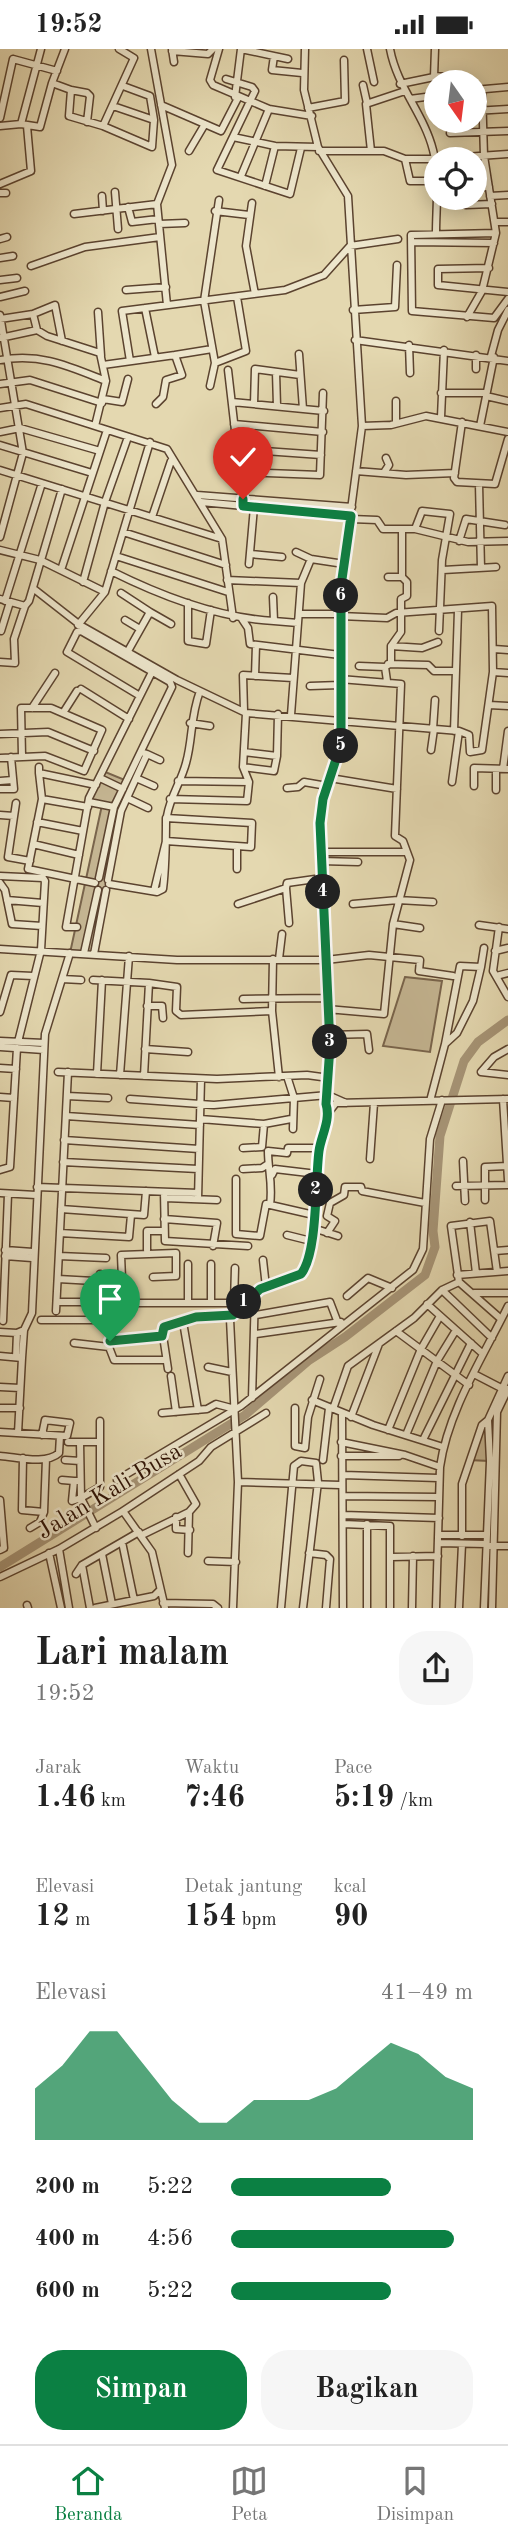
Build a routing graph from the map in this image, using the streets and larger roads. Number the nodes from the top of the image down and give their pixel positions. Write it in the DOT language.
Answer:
graph roads {
  1 [pos="41,49"];
  2 [pos="65,49"];
  3 [pos="119,49"];
  4 [pos="151,49"];
  5 [pos="213,49"];
  6 [pos="219,49"];
  7 [pos="241,49"];
  8 [pos="305,49"];
  9 [pos="367,49"];
  10 [pos="390,49"];
  11 [pos="435,49"];
  12 [pos="172,50"];
  13 [pos="274,56"];
  14 [pos="288,59"];
  15 [pos="344,60"];
  16 [pos="174,62"];
  17 [pos="35,64"];
  18 [pos="435,70"];
  19 [pos="57,71"];
  20 [pos="302,73"];
  21 [pos="226,79"];
  22 [pos="424,79"];
  23 [pos="373,82"];
  24 [pos="52,83"];
  25 [pos="239,83"];
  26 [pos="363,85"];
  27 [pos="400,85"];
  28 [pos="123,86"];
  29 [pos="508,87"];
  30 [pos="487,89"];
  31 [pos="71,90"];
  32 [pos="405,91"];
  33 [pos="424,97"];
  34 [pos="236,98"];
  35 [pos="410,99"];
  36 [pos="250,103"];
  37 [pos="367,103"];
  38 [pos="160,105"];
  39 [pos="113,106"];
  40 [pos="308,108"];
  41 [pos="508,109"];
  42 [pos="269,110"];
  43 [pos="487,111"];
  44 [pos="312,116"];
  45 [pos="0,118"];
  46 [pos="154,120"];
  47 [pos="88,122"];
  48 [pos="205,124"];
  49 [pos="24,125"];
  50 [pos="0,126"];
  51 [pos="103,126"];
  52 [pos="508,131"];
  53 [pos="487,132"];
  54 [pos="233,137"];
  55 [pos="254,141"];
  56 [pos="275,146"];
  57 [pos="431,147"];
  58 [pos="301,148"];
  59 [pos="318,149"];
  60 [pos="189,151"];
  61 [pos="371,151"];
  62 [pos="508,153"];
  63 [pos="487,156"];
  64 [pos="405,159"];
  65 [pos="424,159"];
  66 [pos="487,175"];
  67 [pos="241,176"];
  68 [pos="424,181"];
  69 [pos="0,184"];
  70 [pos="265,186"];
  71 [pos="489,187"];
  72 [pos="115,192"];
  73 [pos="508,195"];
  74 [pos="102,196"];
  75 [pos="490,196"];
  76 [pos="219,201"];
  77 [pos="251,203"];
  78 [pos="157,204"];
  79 [pos="487,204"];
  80 [pos="492,204"];
  81 [pos="128,207"];
  82 [pos="116,209"];
  83 [pos="436,210"];
  84 [pos="103,211"];
  85 [pos="215,211"];
  86 [pos="74,214"];
  87 [pos="249,215"];
  88 [pos="159,221"];
  89 [pos="496,222"];
  90 [pos="508,222"];
  91 [pos="185,223"];
  92 [pos="118,229"];
  93 [pos="436,233"];
  94 [pos="461,233"];
  95 [pos="471,233"];
  96 [pos="496,233"];
  97 [pos="160,237"];
  98 [pos="398,239"];
  99 [pos="413,242"];
  100 [pos="461,243"];
  101 [pos="471,243"];
  102 [pos="494,243"];
  103 [pos="350,246"];
  104 [pos="13,256"];
  105 [pos="0,258"];
  106 [pos="397,265"];
  107 [pos="30,266"];
  108 [pos="488,268"];
  109 [pos="17,278"];
  110 [pos="0,281"];
  111 [pos="166,287"];
  112 [pos="126,290"];
  113 [pos="482,291"];
  114 [pos="25,292"];
  115 [pos="508,292"];
  116 [pos="255,294"];
  117 [pos="0,296"];
  118 [pos="237,297"];
  119 [pos="508,299"];
  120 [pos="204,301"];
  121 [pos="167,305"];
  122 [pos="145,309"];
  123 [pos="353,310"];
  124 [pos="508,310"];
  125 [pos="98,312"];
  126 [pos="33,314"];
  127 [pos="0,317"];
  128 [pos="467,317"];
  129 [pos="37,330"];
  130 [pos="2,338"];
  131 [pos="355,340"];
  132 [pos="62,341"];
  133 [pos="409,345"];
  134 [pos="212,349"];
  135 [pos="444,350"];
  136 [pos="299,353"];
  137 [pos="175,355"];
  138 [pos="476,355"];
  139 [pos="155,357"];
  140 [pos="493,357"];
  141 [pos="4,359"];
  142 [pos="130,361"];
  143 [pos="508,361"];
  144 [pos="102,363"];
  145 [pos="215,363"];
  146 [pos="476,369"];
  147 [pos="228,370"];
  148 [pos="276,372"];
  149 [pos="410,373"];
  150 [pos="300,375"];
  151 [pos="128,379"];
  152 [pos="106,381"];
  153 [pos="12,382"];
  154 [pos="0,384"];
  155 [pos="210,386"];
  156 [pos="323,393"];
  157 [pos="441,393"];
  158 [pos="486,395"];
  159 [pos="102,401"];
  160 [pos="396,401"];
  161 [pos="508,401"];
  162 [pos="232,402"];
  163 [pos="156,404"];
  164 [pos="254,404"];
  165 [pos="16,405"];
  166 [pos="277,407"];
  167 [pos="0,408"];
  168 [pos="303,409"];
  169 [pos="324,411"];
  170 [pos="442,417"];
  171 [pos="462,422"];
  172 [pos="396,423"];
  173 [pos="234,424"];
  174 [pos="95,426"];
  175 [pos="362,426"];
  176 [pos="480,426"];
  177 [pos="20,428"];
  178 [pos="107,430"];
  179 [pos="0,432"];
  180 [pos="323,432"];
  181 [pos="508,432"];
  182 [pos="128,437"];
  183 [pos="508,439"];
  184 [pos="150,442"];
  185 [pos="0,445"];
  186 [pos="237,449"];
  187 [pos="100,451"];
  188 [pos="23,453"];
  189 [pos="506,454"];
  190 [pos="321,455"];
  191 [pos="386,458"];
  192 [pos="171,461"];
  193 [pos="0,471"];
  194 [pos="356,471"];
  195 [pos="385,471"];
  196 [pos="240,472"];
  197 [pos="92,473"];
  198 [pos="455,473"];
  199 [pos="18,475"];
  200 [pos="42,483"];
  201 [pos="480,484"];
  202 [pos="62,489"];
  203 [pos="197,495"];
  204 [pos="84,496"];
  205 [pos="105,502"];
  206 [pos="201,502"];
  207 [pos="243,502"];
  208 [pos="254,507"];
  209 [pos="352,507"];
  210 [pos="128,509"];
  211 [pos="152,517"];
  212 [pos="351,518"];
  213 [pos="479,521"];
  214 [pos="505,524"];
  215 [pos="402,529"];
  216 [pos="415,529"];
  217 [pos="122,532"];
  218 [pos="0,537"];
  219 [pos="446,537"];
  220 [pos="222,539"];
  221 [pos="458,541"];
  222 [pos="508,541"];
  223 [pos="479,543"];
  224 [pos="0,550"];
  225 [pos="296,552"];
  226 [pos="19,554"];
  227 [pos="250,555"];
  228 [pos="116,556"];
  229 [pos="282,557"];
  230 [pos="311,559"];
  231 [pos="40,560"];
  232 [pos="344,563"];
  233 [pos="250,564"];
  234 [pos="226,565"];
  235 [pos="481,568"];
  236 [pos="495,568"];
  237 [pos="61,570"];
  238 [pos="443,570"];
  239 [pos="111,571"];
  240 [pos="387,577"];
  241 [pos="402,577"];
  242 [pos="227,580"];
  243 [pos="83,582"];
  244 [pos="301,583"];
  245 [pos="34,589"];
  246 [pos="105,592"];
  247 [pos="228,592"];
  248 [pos="121,593"];
  249 [pos="273,597"];
  250 [pos="5,601"];
  251 [pos="188,603"];
  252 [pos="25,606"];
  253 [pos="211,610"];
  254 [pos="458,610"];
  255 [pos="438,611"];
  256 [pos="150,612"];
  257 [pos="299,614"];
  258 [pos="402,614"];
  259 [pos="341,615"];
  260 [pos="233,618"];
  261 [pos="242,619"];
  262 [pos="125,620"];
  263 [pos="274,621"];
  264 [pos="298,623"];
  265 [pos="171,624"];
  266 [pos="78,625"];
  267 [pos="140,629"];
  268 [pos="1,631"];
  269 [pos="439,631"];
  270 [pos="438,642"];
  271 [pos="256,645"];
  272 [pos="391,646"];
  273 [pos="494,649"];
  274 [pos="508,650"];
  275 [pos="128,651"];
  276 [pos="295,652"];
  277 [pos="340,655"];
  278 [pos="0,662"];
  279 [pos="359,666"];
  280 [pos="387,666"];
  281 [pos="456,671"];
  282 [pos="493,672"];
  283 [pos="55,673"];
  284 [pos="508,673"];
  285 [pos="151,674"];
  286 [pos="255,676"];
  287 [pos="292,678"];
  288 [pos="387,681"];
  289 [pos="340,682"];
  290 [pos="310,686"];
  291 [pos="200,691"];
  292 [pos="40,695"];
  293 [pos="140,696"];
  294 [pos="435,700"];
  295 [pos="489,705"];
  296 [pos="508,706"];
  297 [pos="32,708"];
  298 [pos="51,708"];
  299 [pos="245,712"];
  300 [pos="63,713"];
  301 [pos="278,714"];
  302 [pos="291,715"];
  303 [pos="129,719"];
  304 [pos="341,720"];
  305 [pos="190,723"];
  306 [pos="210,726"];
  307 [pos="397,726"];
  308 [pos="433,729"];
  309 [pos="457,731"];
  310 [pos="508,731"];
  311 [pos="21,733"];
  312 [pos="0,734"];
  313 [pos="506,749"];
  314 [pos="431,750"];
  315 [pos="94,751"];
  316 [pos="244,752"];
  317 [pos="144,753"];
  318 [pos="22,755"];
  319 [pos="277,756"];
  320 [pos="11,757"];
  321 [pos="0,758"];
  322 [pos="160,760"];
  323 [pos="243,767"];
  324 [pos="502,769"];
  325 [pos="136,778"];
  326 [pos="330,778"];
  327 [pos="13,780"];
  328 [pos="98,781"];
  329 [pos="178,781"];
  330 [pos="0,782"];
  331 [pos="249,782"];
  332 [pos="452,782"];
  333 [pos="154,786"];
  334 [pos="327,786"];
  335 [pos="474,786"];
  336 [pos="287,788"];
  337 [pos="0,789"];
  338 [pos="123,789"];
  339 [pos="397,789"];
  340 [pos="496,790"];
  341 [pos="127,798"];
  342 [pos="42,799"];
  343 [pos="170,799"];
  344 [pos="16,803"];
  345 [pos="88,804"];
  346 [pos="114,807"];
  347 [pos="148,808"];
  348 [pos="0,815"];
  349 [pos="14,816"];
  350 [pos="167,816"];
  351 [pos="37,822"];
  352 [pos="83,831"];
  353 [pos="166,841"];
  354 [pos="33,844"];
  355 [pos="237,847"];
  356 [pos="321,852"];
  357 [pos="405,852"];
  358 [pos="79,855"];
  359 [pos="8,857"];
  360 [pos="418,858"];
  361 [pos="0,860"];
  362 [pos="410,860"];
  363 [pos="30,861"];
  364 [pos="321,861"];
  365 [pos="358,862"];
  366 [pos="237,869"];
  367 [pos="0,876"];
  368 [pos="322,878"];
  369 [pos="75,879"];
  370 [pos="0,883"];
  371 [pos="103,884"];
  372 [pos="286,888"];
  373 [pos="7,900"];
  374 [pos="398,900"];
  375 [pos="433,902"];
  376 [pos="43,903"];
  377 [pos="238,904"];
  378 [pos="353,904"];
  379 [pos="289,923"];
  380 [pos="393,924"];
  381 [pos="479,925"];
  382 [pos="42,926"];
  383 [pos="56,926"];
  384 [pos="66,927"];
  385 [pos="77,927"];
  386 [pos="499,927"];
  387 [pos="420,928"];
  388 [pos="508,929"];
  389 [pos="282,934"];
  390 [pos="484,948"];
  391 [pos="508,948"];
  392 [pos="0,949"];
  393 [pos="41,950"];
  394 [pos="495,951"];
  395 [pos="70,953"];
  396 [pos="85,953"];
  397 [pos="94,954"];
  398 [pos="127,955"];
  399 [pos="276,959"];
  400 [pos="390,959"];
  401 [pos="326,960"];
  402 [pos="481,967"];
  403 [pos="508,973"];
  404 [pos="453,976"];
  405 [pos="496,976"];
  406 [pos="33,977"];
  407 [pos="62,979"];
  408 [pos="93,979"];
  409 [pos="81,980"];
  410 [pos="103,981"];
  411 [pos="149,983"];
  412 [pos="125,984"];
  413 [pos="508,997"];
  414 [pos="326,998"];
  415 [pos="243,999"];
  416 [pos="272,1000"];
  417 [pos="176,1005"];
  418 [pos="147,1006"];
  419 [pos="162,1006"];
  420 [pos="327,1009"];
  421 [pos="0,1011"];
  422 [pos="272,1011"];
  423 [pos="163,1018"];
  424 [pos="446,1030"];
  425 [pos="457,1033"];
  426 [pos="330,1035"];
  427 [pos="0,1041"];
  428 [pos="445,1044"];
  429 [pos="18,1045"];
  430 [pos="44,1046"];
  431 [pos="0,1047"];
  432 [pos="145,1049"];
  433 [pos="508,1049"];
  434 [pos="369,1050"];
  435 [pos="188,1052"];
  436 [pos="0,1068"];
  437 [pos="16,1069"];
  438 [pos="58,1072"];
  439 [pos="68,1072"];
  440 [pos="97,1074"];
  441 [pos="120,1075"];
  442 [pos="508,1075"];
  443 [pos="144,1076"];
  444 [pos="288,1076"];
  445 [pos="279,1077"];
  446 [pos="329,1078"];
  447 [pos="201,1079"];
  448 [pos="66,1095"];
  449 [pos="328,1095"];
  450 [pos="0,1097"];
  451 [pos="14,1098"];
  452 [pos="108,1098"];
  453 [pos="294,1098"];
  454 [pos="130,1099"];
  455 [pos="506,1099"];
  456 [pos="446,1100"];
  457 [pos="430,1101"];
  458 [pos="346,1103"];
  459 [pos="374,1103"];
  460 [pos="200,1104"];
  461 [pos="329,1112"];
  462 [pos="66,1116"];
  463 [pos="291,1119"];
  464 [pos="200,1122"];
  465 [pos="264,1124"];
  466 [pos="293,1129"];
  467 [pos="64,1140"];
  468 [pos="507,1142"];
  469 [pos="243,1148"];
  470 [pos="319,1148"];
  471 [pos="199,1149"];
  472 [pos="370,1159"];
  473 [pos="463,1161"];
  474 [pos="63,1162"];
  475 [pos="508,1163"];
  476 [pos="268,1164"];
  477 [pos="198,1169"];
  478 [pos="243,1169"];
  479 [pos="0,1170"];
  480 [pos="317,1174"];
  481 [pos="272,1175"];
  482 [pos="236,1179"];
  483 [pos="508,1182"];
  484 [pos="456,1186"];
  485 [pos="485,1186"];
  486 [pos="37,1187"];
  487 [pos="464,1187"];
  488 [pos="62,1188"];
  489 [pos="146,1191"];
  490 [pos="4,1194"];
  491 [pos="36,1195"];
  492 [pos="164,1195"];
  493 [pos="198,1196"];
  494 [pos="217,1200"];
  495 [pos="485,1200"];
  496 [pos="465,1201"];
  497 [pos="425,1203"];
  498 [pos="270,1205"];
  499 [pos="330,1207"];
  500 [pos="315,1208"];
  501 [pos="61,1209"];
  502 [pos="131,1215"];
  503 [pos="3,1217"];
  504 [pos="148,1218"];
  505 [pos="164,1219"];
  506 [pos="470,1221"];
  507 [pos="313,1229"];
  508 [pos="147,1231"];
  509 [pos="164,1231"];
  510 [pos="60,1233"];
  511 [pos="327,1233"];
  512 [pos="287,1235"];
  513 [pos="338,1236"];
  514 [pos="3,1240"];
  515 [pos="311,1241"];
  516 [pos="213,1246"];
  517 [pos="248,1246"];
  518 [pos="147,1250"];
  519 [pos="508,1250"];
  520 [pos="495,1251"];
  521 [pos="5,1253"];
  522 [pos="32,1255"];
  523 [pos="59,1256"];
  524 [pos="106,1258"];
  525 [pos="263,1260"];
  526 [pos="188,1264"];
  527 [pos="211,1264"];
  528 [pos="2,1265"];
  529 [pos="235,1268"];
  530 [pos="508,1271"];
  531 [pos="497,1272"];
  532 [pos="476,1273"];
  533 [pos="100,1274"];
  534 [pos="153,1277"];
  535 [pos="58,1279"];
  536 [pos="458,1279"];
  537 [pos="94,1281"];
  538 [pos="2,1287"];
  539 [pos="266,1287"];
  540 [pos="392,1288"];
  541 [pos="442,1290"];
  542 [pos="255,1293"];
  543 [pos="474,1293"];
  544 [pos="508,1293"];
  545 [pos="347,1296"];
  546 [pos="57,1301"];
  547 [pos="93,1303"];
  548 [pos="123,1303"];
  549 [pos="188,1303"];
  550 [pos="211,1303"];
  551 [pos="237,1304"];
  552 [pos="427,1304"];
  553 [pos="508,1306"];
  554 [pos="2,1309"];
  555 [pos="56,1311"];
  556 [pos="233,1315"];
  557 [pos="256,1315"];
  558 [pos="440,1316"];
  559 [pos="501,1319"];
  560 [pos="41,1320"];
  561 [pos="100,1320"];
  562 [pos="3,1321"];
  563 [pos="183,1322"];
  564 [pos="342,1322"];
  565 [pos="24,1329"];
  566 [pos="456,1330"];
  567 [pos="396,1331"];
  568 [pos="0,1332"];
  569 [pos="17,1333"];
  570 [pos="256,1334"];
  571 [pos="162,1336"];
  572 [pos="492,1338"];
  573 [pos="74,1343"];
  574 [pos="380,1343"];
  575 [pos="471,1343"];
  576 [pos="109,1346"];
  577 [pos="421,1349"];
  578 [pos="483,1354"];
  579 [pos="0,1356"];
  580 [pos="19,1358"];
  581 [pos="166,1360"];
  582 [pos="437,1361"];
  583 [pos="208,1367"];
  584 [pos="232,1372"];
  585 [pos="474,1374"];
  586 [pos="453,1376"];
  587 [pos="320,1379"];
  588 [pos="469,1385"];
  589 [pos="505,1386"];
  590 [pos="0,1387"];
  591 [pos="20,1388"];
  592 [pos="252,1398"];
  593 [pos="312,1400"];
  594 [pos="0,1408"];
  595 [pos="20,1408"];
  596 [pos="295,1408"];
  597 [pos="235,1409"];
  598 [pos="331,1409"];
  599 [pos="198,1410"];
  600 [pos="176,1412"];
  601 [pos="162,1413"];
  602 [pos="266,1413"];
  603 [pos="342,1414"];
  604 [pos="351,1417"];
  605 [pos="488,1420"];
  606 [pos="100,1421"];
  607 [pos="388,1430"];
  608 [pos="0,1432"];
  609 [pos="237,1432"];
  610 [pos="18,1433"];
  611 [pos="41,1435"];
  612 [pos="407,1435"];
  613 [pos="60,1436"];
  614 [pos="423,1440"];
  615 [pos="68,1442"];
  616 [pos="80,1442"];
  617 [pos="100,1442"];
  618 [pos="341,1442"];
  619 [pos="443,1447"];
  620 [pos="405,1455"];
  621 [pos="0,1456"];
  622 [pos="341,1456"];
  623 [pos="23,1458"];
  624 [pos="46,1459"];
  625 [pos="65,1460"];
  626 [pos="323,1460"];
  627 [pos="80,1461"];
  628 [pos="440,1467"];
  629 [pos="179,1474"];
  630 [pos="343,1475"];
  631 [pos="438,1478"];
  632 [pos="62,1480"];
  633 [pos="117,1480"];
  634 [pos="77,1481"];
  635 [pos="294,1481"];
  636 [pos="238,1482"];
  637 [pos="318,1482"];
  638 [pos="340,1485"];
  639 [pos="343,1496"];
  640 [pos="438,1497"];
  641 [pos="0,1500"];
  642 [pos="82,1501"];
  643 [pos="123,1511"];
  644 [pos="44,1512"];
  645 [pos="189,1512"];
  646 [pos="176,1517"];
  647 [pos="439,1518"];
  648 [pos="343,1520"];
  649 [pos="1,1521"];
  650 [pos="367,1524"];
  651 [pos="30,1528"];
  652 [pos="96,1528"];
  653 [pos="190,1530"];
  654 [pos="494,1532"];
  655 [pos="140,1533"];
  656 [pos="462,1536"];
  657 [pos="486,1536"];
  658 [pos="439,1539"];
  659 [pos="122,1542"];
  660 [pos="462,1544"];
  661 [pos="488,1545"];
  662 [pos="508,1546"];
  663 [pos="59,1549"];
  664 [pos="0,1550"];
  665 [pos="49,1553"];
  666 [pos="188,1553"];
  667 [pos="309,1553"];
  668 [pos="102,1554"];
  669 [pos="413,1556"];
  670 [pos="438,1556"];
  671 [pos="391,1557"];
  672 [pos="208,1561"];
  673 [pos="236,1562"];
  674 [pos="82,1565"];
  675 [pos="76,1574"];
  676 [pos="0,1577"];
  677 [pos="160,1590"];
  678 [pos="134,1600"];
  679 [pos="111,1604"];
  680 [pos="164,1605"];
  681 [pos="176,1606"];
  682 [pos="61,1608"];
  683 [pos="69,1608"];
  684 [pos="93,1608"];
  685 [pos="218,1608"];
  686 [pos="233,1608"];
  687 [pos="281,1608"];
  688 [pos="303,1608"];
  689 [pos="326,1608"];
  690 [pos="342,1608"];
  691 [pos="367,1608"];
  692 [pos="390,1608"];
  693 [pos="412,1608"];
  694 [pos="436,1608"];
  695 [pos="459,1608"];
  696 [pos="485,1608"];
  697 [pos="492,1608"];
  1 -- 17 [label="street"];
  2 -- 19 [label="street"];
  3 -- 28 [label="street"];
  4 -- 38 [label="street"];
  5 -- 12 [label="street"];
  6 -- 34 [label="street"];
  7 -- 13 [label="street"];
  7 -- 25 [label="street"];
  8 -- 20 [label="street"];
  9 -- 23 [label="street"];
  10 -- 27 [label="street"];
  11 -- 18 [label="street"];
  12 -- 16 [label="street"];
  13 -- 14 [label="street"];
  13 -- 20 [label="street"];
  15 -- 40 [label="street"];
  17 -- 19 [label="street"];
  17 -- 45 [label="street"];
  17 -- 49 [label="street"];
  19 -- 24 [label="street"];
  20 -- 40 [label="street"];
  21 -- 25 [label="street"];
  22 -- 27 [label="street"];
  24 -- 31 [label="street"];
  24 -- 49 [label="street"];
  25 -- 34 [label="street"];
  25 -- 36 [label="street"];
  26 -- 37 [label="street"];
  27 -- 32 [label="street"];
  28 -- 39 [label="street"];
  28 -- 46 [label="street"];
  29 -- 30 [label="street"];
  31 -- 47 [label="street"];
  31 -- 47 [label="street"];
  32 -- 35 [label="street"];
  32 -- 37 [label="street"];
  33 -- 35 [label="street"];
  34 -- 36 [label="street"];
  34 -- 48 [label="street"];
  35 -- 57 [label="street"];
  36 -- 42 [label="street"];
  36 -- 54 [label="street"];
  37 -- 61 [label="street"];
  38 -- 48 [label="street"];
  38 -- 78 [label="street"];
  39 -- 46 [label="street"];
  39 -- 51 [label="street"];
  40 -- 44 [label="street"];
  41 -- 43 [label="street"];
  42 -- 44 [label="street"];
  42 -- 55 [label="street"];
  44 -- 59 [label="street"];
  46 -- 51 [label="street"];
  47 -- 51 [label="street"];
  48 -- 60 [label="street"];
  49 -- 50 [label="street"];
  49 -- 69 [label="street"];
  52 -- 53 [label="street"];
  54 -- 55 [label="street"];
  54 -- 67 [label="street"];
  55 -- 56 [label="street"];
  55 -- 67 [label="street"];
  56 -- 58 [label="street"];
  56 -- 70 [label="street"];
  58 -- 59 [label="street"];
  58 -- 70 [label="street"];
  59 -- 61 [label="street"];
  59 -- 103 [label="street"];
  61 -- 64 [label="street"];
  62 -- 63 [label="street"];
  64 -- 65 [label="street"];
  64 -- 68 [label="street"];
  66 -- 71 [label="street"];
  67 -- 70 [label="street"];
  71 -- 75 [label="street"];
  72 -- 82 [label="street"];
  73 -- 75 [label="street"];
  74 -- 84 [label="street"];
  75 -- 80 [label="street"];
  76 -- 85 [label="street"];
  77 -- 87 [label="street"];
  78 -- 81 [label="street"];
  78 -- 88 [label="street"];
  79 -- 80 [label="street"];
  80 -- 89 [label="street"];
  81 -- 82 [label="street"];
  81 -- 88 [label="street"];
  82 -- 84 [label="street"];
  82 -- 92 [label="street"];
  83 -- 93 [label="street"];
  84 -- 86 [label="street"];
  85 -- 87 [label="street"];
  85 -- 120 [label="street"];
  87 -- 116 [label="street"];
  88 -- 91 [label="street"];
  88 -- 97 [label="street"];
  89 -- 90 [label="street"];
  89 -- 96 [label="street"];
  93 -- 94 [label="street"];
  93 -- 99 [label="street"];
  94 -- 95 [label="street"];
  94 -- 100 [label="street"];
  95 -- 96 [label="street"];
  95 -- 101 [label="street"];
  96 -- 102 [label="street"];
  97 -- 107 [label="street"];
  97 -- 111 [label="street"];
  98 -- 103 [label="street"];
  99 -- 100 [label="street"];
  99 -- 128 [label="street"];
  100 -- 101 [label="street"];
  101 -- 102 [label="street"];
  102 -- 108 [label="street"];
  103 -- 116 [label="street"];
  103 -- 123 [label="street"];
  104 -- 105 [label="street"];
  106 -- 123 [label="street"];
  108 -- 113 [label="street"];
  108 -- 113 [label="street"];
  109 -- 110 [label="street"];
  111 -- 112 [label="street"];
  111 -- 121 [label="street"];
  113 -- 115 [label="street"];
  113 -- 128 [label="street"];
  114 -- 117 [label="street"];
  116 -- 118 [label="street"];
  118 -- 120 [label="street"];
  118 -- 145 [label="street"];
  119 -- 128 [label="street"];
  120 -- 121 [label="street"];
  120 -- 134 [label="street"];
  121 -- 122 [label="street"];
  122 -- 139 [label="street"];
  122 -- 142 [label="street"];
  123 -- 131 [label="street"];
  124 -- 140 [label="street"];
  125 -- 144 [label="street"];
  126 -- 127 [label="street"];
  126 -- 129 [label="street"];
  126 -- 132 [label="street"];
  127 -- 130 [label="street"];
  129 -- 130 [label="street"];
  129 -- 132 [label="street"];
  130 -- 141 [label="street"];
  131 -- 133 [label="street"];
  131 -- 175 [label="street"];
  132 -- 144 [label="street"];
  133 -- 135 [label="street"];
  133 -- 149 [label="street"];
  134 -- 137 [label="street"];
  134 -- 145 [label="street"];
  135 -- 138 [label="street"];
  135 -- 157 [label="street"];
  136 -- 150 [label="street"];
  137 -- 139 [label="street"];
  137 -- 163 [label="street"];
  138 -- 140 [label="street"];
  138 -- 146 [label="street"];
  139 -- 142 [label="street"];
  140 -- 143 [label="street"];
  140 -- 158 [label="street"];
  141 -- 152 [label="street"];
  141 -- 153 [label="street"];
  142 -- 144 [label="street"];
  144 -- 152 [label="street"];
  145 -- 155 [label="street"];
  147 -- 162 [label="street"];
  148 -- 150 [label="street"];
  148 -- 164 [label="street"];
  148 -- 166 [label="street"];
  150 -- 168 [label="street"];
  151 -- 159 [label="street"];
  152 -- 159 [label="street"];
  153 -- 154 [label="street"];
  153 -- 159 [label="street"];
  153 -- 165 [label="street"];
  156 -- 169 [label="street"];
  157 -- 158 [label="street"];
  157 -- 170 [label="street"];
  158 -- 161 [label="street"];
  158 -- 176 [label="street"];
  159 -- 174 [label="street"];
  160 -- 172 [label="street"];
  162 -- 164 [label="street"];
  162 -- 173 [label="street"];
  164 -- 166 [label="street"];
  165 -- 167 [label="street"];
  165 -- 174 [label="street"];
  165 -- 177 [label="street"];
  166 -- 168 [label="street"];
  168 -- 169 [label="street"];
  169 -- 180 [label="street"];
  170 -- 171 [label="street"];
  170 -- 172 [label="street"];
  171 -- 176 [label="street"];
  171 -- 198 [label="street"];
  172 -- 175 [label="street"];
  173 -- 180 [label="street"];
  173 -- 186 [label="street"];
  174 -- 178 [label="street"];
  175 -- 194 [label="street"];
  176 -- 181 [label="street"];
  177 -- 179 [label="street"];
  177 -- 187 [label="street"];
  177 -- 188 [label="street"];
  178 -- 182 [label="street"];
  178 -- 187 [label="street"];
  180 -- 190 [label="street"];
  182 -- 184 [label="street"];
  182 -- 205 [label="street"];
  183 -- 189 [label="street"];
  184 -- 192 [label="street"];
  184 -- 210 [label="street"];
  185 -- 188 [label="street"];
  186 -- 190 [label="street"];
  186 -- 196 [label="street"];
  187 -- 197 [label="street"];
  188 -- 197 [label="street"];
  188 -- 199 [label="street"];
  189 -- 201 [label="street"];
  190 -- 196 [label="street"];
  191 -- 195 [label="street"];
  192 -- 203 [label="street"];
  192 -- 211 [label="street"];
  193 -- 199 [label="street"];
  194 -- 195 [label="street"];
  194 -- 209 [label="street"];
  195 -- 198 [label="street"];
  196 -- 207 [label="street"];
  197 -- 204 [label="street"];
  198 -- 201 [label="street"];
  199 -- 200 [label="street"];
  199 -- 218 [label="street"];
  200 -- 202 [label="street"];
  200 -- 226 [label="street"];
  201 -- 213 [label="street"];
  202 -- 204 [label="street"];
  202 -- 231 [label="street"];
  203 -- 206 [label="street"];
  203 -- 207 [label="street"];
  204 -- 205 [label="street"];
  204 -- 237 [label="street"];
  205 -- 210 [label="street"];
  205 -- 243 [label="street"];
  206 -- 207 [label="street"];
  206 -- 220 [label="street"];
  207 -- 208 [label="street"];
  207 -- 209 [label="street"];
  208 -- 212 [label="street"];
  208 -- 227 [label="street"];
  209 -- 212 [label="street"];
  210 -- 211 [label="street"];
  210 -- 217 [label="street"];
  211 -- 220 [label="street"];
  212 -- 215 [label="street"];
  212 -- 232 [label="street"];
  213 -- 214 [label="street"];
  213 -- 221 [label="street"];
  213 -- 223 [label="street"];
  215 -- 216 [label="street"];
  215 -- 241 [label="street"];
  216 -- 219 [label="street"];
  216 -- 219 [label="street"];
  217 -- 228 [label="street"];
  217 -- 234 [label="street"];
  219 -- 221 [label="street"];
  219 -- 238 [label="street"];
  220 -- 234 [label="street"];
  221 -- 223 [label="street"];
  222 -- 223 [label="street"];
  223 -- 235 [label="street"];
  224 -- 226 [label="street"];
  225 -- 230 [label="street"];
  226 -- 231 [label="street"];
  226 -- 250 [label="street"];
  227 -- 229 [label="street"];
  227 -- 233 [label="street"];
  228 -- 239 [label="street"];
  228 -- 247 [label="street"];
  230 -- 232 [label="street"];
  230 -- 244 [label="street"];
  231 -- 237 [label="street"];
  231 -- 245 [label="street"];
  232 -- 259 [label="street"];
  234 -- 242 [label="street"];
  235 -- 236 [label="street"];
  235 -- 238 [label="street"];
  237 -- 243 [label="street"];
  238 -- 255 [label="street"];
  239 -- 246 [label="street"];
  239 -- 251 [label="street"];
  240 -- 241 [label="street"];
  241 -- 258 [label="street"];
  242 -- 244 [label="street"];
  242 -- 247 [label="street"];
  243 -- 246 [label="street"];
  244 -- 257 [label="street"];
  245 -- 252 [label="street"];
  245 -- 266 [label="street"];
  246 -- 266 [label="street"];
  247 -- 260 [label="street"];
  248 -- 256 [label="street"];
  249 -- 263 [label="street"];
  250 -- 252 [label="street"];
  250 -- 268 [label="street"];
  251 -- 253 [label="street"];
  251 -- 253 [label="street"];
  252 -- 278 [label="street"];
  253 -- 260 [label="street"];
  254 -- 255 [label="street"];
  254 -- 273 [label="street"];
  254 -- 281 [label="street"];
  255 -- 258 [label="street"];
  255 -- 269 [label="street"];
  256 -- 265 [label="street"];
  256 -- 267 [label="street"];
  257 -- 259 [label="street"];
  257 -- 264 [label="street"];
  258 -- 259 [label="street"];
  258 -- 272 [label="street"];
  259 -- 277 [label="street"];
  260 -- 261 [label="street"];
  261 -- 263 [label="street"];
  261 -- 271 [label="street"];
  262 -- 267 [label="street"];
  263 -- 264 [label="street"];
  264 -- 276 [label="street"];
  266 -- 275 [label="street"];
  267 -- 275 [label="street"];
  270 -- 272 [label="street"];
  271 -- 276 [label="street"];
  271 -- 286 [label="street"];
  272 -- 280 [label="street"];
  273 -- 274 [label="street"];
  273 -- 282 [label="street"];
  275 -- 291 [label="street"];
  276 -- 277 [label="street"];
  276 -- 287 [label="street"];
  277 -- 289 [label="street"];
  279 -- 280 [label="street"];
  280 -- 281 [label="street"];
  280 -- 288 [label="street"];
  281 -- 309 [label="street"];
  282 -- 284 [label="street"];
  282 -- 295 [label="street"];
  283 -- 292 [label="street"];
  285 -- 293 [label="street"];
  285 -- 293 [label="street"];
  285 -- 317 [label="street"];
  286 -- 287 [label="street"];
  286 -- 299 [label="street"];
  287 -- 302 [label="street"];
  288 -- 289 [label="street"];
  288 -- 307 [label="street"];
  289 -- 290 [label="street"];
  289 -- 304 [label="street"];
  291 -- 299 [label="street"];
  291 -- 305 [label="street"];
  292 -- 297 [label="street"];
  292 -- 298 [label="street"];
  293 -- 303 [label="street"];
  294 -- 308 [label="street"];
  295 -- 296 [label="street"];
  295 -- 309 [label="street"];
  297 -- 298 [label="street"];
  297 -- 311 [label="street"];
  298 -- 300 [label="street"];
  299 -- 301 [label="street"];
  299 -- 316 [label="street"];
  300 -- 303 [label="street"];
  300 -- 315 [label="street"];
  301 -- 302 [label="street"];
  301 -- 319 [label="street"];
  302 -- 304 [label="street"];
  303 -- 328 [label="street"];
  304 -- 307 [label="street"];
  304 -- 326 [label="street"];
  305 -- 306 [label="street"];
  305 -- 329 [label="street"];
  307 -- 308 [label="street"];
  307 -- 339 [label="street"];
  308 -- 309 [label="street"];
  308 -- 314 [label="street"];
  309 -- 332 [label="street"];
  310 -- 313 [label="street"];
  311 -- 312 [label="street"];
  311 -- 315 [label="street"];
  311 -- 318 [label="street"];
  313 -- 324 [label="street"];
  315 -- 318 [label="street"];
  316 -- 319 [label="street"];
  316 -- 323 [label="street"];
  317 -- 322 [label="street"];
  317 -- 325 [label="street"];
  317 -- 338 [label="street"];
  318 -- 320 [label="street"];
  319 -- 323 [label="street"];
  320 -- 321 [label="street"];
  320 -- 327 [label="street"];
  323 -- 331 [label="street"];
  324 -- 335 [label="street"];
  324 -- 340 [label="street"];
  325 -- 333 [label="street"];
  325 -- 341 [label="street"];
  326 -- 334 [label="street"];
  326 -- 339 [label="street"];
  327 -- 330 [label="street"];
  327 -- 337 [label="street"];
  328 -- 338 [label="street"];
  328 -- 342 [label="street"];
  328 -- 345 [label="street"];
  329 -- 331 [label="street"];
  329 -- 343 [label="street"];
  331 -- 343 [label="street"];
  334 -- 336 [label="street"];
  334 -- 356 [label="street"];
  338 -- 346 [label="street"];
  339 -- 357 [label="street"];
  341 -- 347 [label="street"];
  341 -- 371 [label="street"];
  342 -- 345 [label="street"];
  342 -- 351 [label="street"];
  343 -- 350 [label="street"];
  344 -- 349 [label="street"];
  345 -- 346 [label="street"];
  345 -- 352 [label="street"];
  346 -- 371 [label="street"];
  348 -- 349 [label="street"];
  349 -- 359 [label="street"];
  351 -- 352 [label="street"];
  351 -- 354 [label="street"];
  352 -- 358 [label="street"];
  353 -- 355 [label="street"];
  353 -- 355 [label="street"];
  353 -- 371 [label="street"];
  354 -- 358 [label="street"];
  354 -- 363 [label="street"];
  355 -- 366 [label="street"];
  356 -- 357 [label="street"];
  356 -- 364 [label="street"];
  357 -- 362 [label="street"];
  358 -- 369 [label="street"];
  359 -- 361 [label="street"];
  359 -- 363 [label="street"];
  360 -- 362 [label="street"];
  362 -- 374 [label="street"];
  363 -- 369 [label="street"];
  364 -- 365 [label="street"];
  364 -- 368 [label="street"];
  367 -- 376 [label="street"];
  368 -- 372 [label="street"];
  368 -- 401 [label="street"];
  369 -- 371 [label="street"];
  369 -- 384 [label="street"];
  370 -- 373 [label="street"];
  371 -- 396 [label="street"];
  371 -- 397 [label="street"];
  372 -- 377 [label="street"];
  372 -- 379 [label="street"];
  373 -- 376 [label="street"];
  373 -- 382 [label="street"];
  374 -- 375 [label="street"];
  374 -- 378 [label="street"];
  374 -- 380 [label="street"];
  376 -- 382 [label="street"];
  380 -- 387 [label="street"];
  380 -- 400 [label="street"];
  381 -- 386 [label="street"];
  382 -- 393 [label="street"];
  383 -- 384 [label="street"];
  384 -- 385 [label="street"];
  386 -- 388 [label="street"];
  386 -- 394 [label="street"];
  389 -- 399 [label="street"];
  390 -- 402 [label="street"];
  391 -- 394 [label="street"];
  392 -- 393 [label="street"];
  393 -- 395 [label="street"];
  393 -- 406 [label="street"];
  394 -- 405 [label="street"];
  395 -- 396 [label="street"];
  395 -- 407 [label="street"];
  396 -- 397 [label="street"];
  397 -- 398 [label="street"];
  398 -- 399 [label="street"];
  398 -- 412 [label="street"];
  399 -- 401 [label="street"];
  399 -- 416 [label="street"];
  400 -- 401 [label="street"];
  400 -- 404 [label="street"];
  400 -- 420 [label="street"];
  401 -- 414 [label="street"];
  402 -- 424 [label="street"];
  402 -- 425 [label="street"];
  403 -- 405 [label="street"];
  405 -- 413 [label="street"];
  406 -- 421 [label="street"];
  406 -- 429 [label="street"];
  407 -- 409 [label="street"];
  407 -- 430 [label="street"];
  408 -- 410 [label="street"];
  410 -- 412 [label="street"];
  410 -- 440 [label="street"];
  411 -- 412 [label="street"];
  411 -- 417 [label="street"];
  411 -- 418 [label="street"];
  412 -- 441 [label="street"];
  414 -- 416 [label="street"];
  414 -- 420 [label="street"];
  415 -- 416 [label="street"];
  416 -- 422 [label="street"];
  417 -- 419 [label="street"];
  417 -- 422 [label="street"];
  418 -- 419 [label="street"];
  418 -- 432 [label="street"];
  419 -- 423 [label="street"];
  420 -- 426 [label="street"];
  422 -- 445 [label="street"];
  424 -- 425 [label="street"];
  424 -- 428 [label="street"];
  425 -- 428 [label="street"];
  426 -- 434 [label="street"];
  426 -- 446 [label="street"];
  427 -- 429 [label="street"];
  428 -- 457 [label="street"];
  429 -- 430 [label="street"];
  429 -- 431 [label="street"];
  429 -- 437 [label="street"];
  430 -- 486 [label="street"];
  432 -- 435 [label="street"];
  432 -- 443 [label="street"];
  433 -- 442 [label="street"];
  436 -- 437 [label="street"];
  437 -- 451 [label="street"];
  438 -- 439 [label="street"];
  439 -- 440 [label="street"];
  439 -- 448 [label="street"];
  440 -- 441 [label="street"];
  441 -- 443 [label="street"];
  443 -- 447 [label="street"];
  444 -- 445 [label="street"];
  444 -- 446 [label="street"];
  444 -- 453 [label="street"];
  445 -- 447 [label="street"];
  446 -- 449 [label="street"];
  447 -- 460 [label="street"];
  448 -- 452 [label="street"];
  448 -- 462 [label="street"];
  449 -- 453 [label="street"];
  449 -- 458 [label="street"];
  449 -- 461 [label="street"];
  450 -- 451 [label="street"];
  451 -- 479 [label="street"];
  453 -- 460 [label="street"];
  453 -- 463 [label="street"];
  454 -- 460 [label="street"];
  455 -- 456 [label="street"];
  455 -- 468 [label="street"];
  456 -- 457 [label="street"];
  456 -- 497 [label="street"];
  457 -- 459 [label="street"];
  458 -- 459 [label="street"];
  458 -- 461 [label="street"];
  459 -- 472 [label="street"];
  460 -- 464 [label="street"];
  461 -- 470 [label="street"];
  462 -- 464 [label="street"];
  462 -- 467 [label="street"];
  463 -- 465 [label="street"];
  463 -- 466 [label="street"];
  464 -- 465 [label="street"];
  464 -- 471 [label="street"];
  465 -- 469 [label="street"];
  467 -- 471 [label="street"];
  467 -- 474 [label="street"];
  468 -- 475 [label="street"];
  470 -- 476 [label="street"];
  470 -- 480 [label="street"];
  471 -- 477 [label="street"];
  473 -- 487 [label="street"];
  474 -- 477 [label="street"];
  474 -- 488 [label="street"];
  475 -- 483 [label="street"];
  475 -- 485 [label="street"];
  476 -- 478 [label="street"];
  476 -- 481 [label="street"];
  477 -- 493 [label="street"];
  480 -- 481 [label="street"];
  480 -- 500 [label="street"];
  481 -- 498 [label="street"];
  482 -- 498 [label="street"];
  483 -- 485 [label="street"];
  484 -- 487 [label="street"];
  485 -- 487 [label="street"];
  485 -- 495 [label="street"];
  486 -- 488 [label="street"];
  486 -- 491 [label="street"];
  487 -- 496 [label="street"];
  488 -- 489 [label="street"];
  488 -- 501 [label="street"];
  489 -- 492 [label="street"];
  489 -- 502 [label="street"];
  490 -- 491 [label="street"];
  490 -- 503 [label="street"];
  491 -- 522 [label="street"];
  492 -- 493 [label="street"];
  492 -- 505 [label="street"];
  493 -- 494 [label="street"];
  497 -- 499 [label="street"];
  497 -- 540 [label="street"];
  498 -- 500 [label="street"];
  499 -- 500 [label="street"];
  499 -- 511 [label="street"];
  500 -- 507 [label="street"];
  501 -- 502 [label="street"];
  501 -- 510 [label="street"];
  502 -- 510 [label="street"];
  503 -- 514 [label="street"];
  504 -- 508 [label="street"];
  505 -- 509 [label="street"];
  505 -- 516 [label="street"];
  506 -- 520 [label="street"];
  506 -- 532 [label="street"];
  506 -- 536 [label="street"];
  507 -- 511 [label="street"];
  507 -- 515 [label="street"];
  508 -- 509 [label="street"];
  508 -- 518 [label="street"];
  509 -- 516 [label="street"];
  510 -- 523 [label="street"];
  511 -- 513 [label="street"];
  512 -- 515 [label="street"];
  514 -- 521 [label="street"];
  515 -- 539 [label="street"];
  516 -- 517 [label="street"];
  519 -- 520 [label="street"];
  520 -- 531 [label="street"];
  521 -- 522 [label="street"];
  521 -- 528 [label="street"];
  522 -- 565 [label="street"];
  523 -- 524 [label="street"];
  523 -- 535 [label="street"];
  525 -- 539 [label="street"];
  526 -- 549 [label="street"];
  527 -- 550 [label="street"];
  528 -- 538 [label="street"];
  529 -- 551 [label="street"];
  530 -- 531 [label="street"];
  531 -- 532 [label="street"];
  532 -- 536 [label="street"];
  533 -- 561 [label="street"];
  534 -- 548 [label="street"];
  535 -- 537 [label="street"];
  535 -- 546 [label="street"];
  536 -- 541 [label="street"];
  536 -- 543 [label="street"];
  538 -- 554 [label="street"];
  539 -- 542 [label="street"];
  540 -- 545 [label="street"];
  540 -- 564 [label="street"];
  541 -- 552 [label="street"];
  541 -- 572 [label="street"];
  542 -- 551 [label="street"];
  542 -- 557 [label="street"];
  543 -- 544 [label="street"];
  543 -- 559 [label="street"];
  546 -- 547 [label="street"];
  546 -- 555 [label="street"];
  548 -- 549 [label="street"];
  548 -- 561 [label="street"];
  549 -- 550 [label="street"];
  550 -- 551 [label="street"];
  551 -- 556 [label="street"];
  552 -- 558 [label="street"];
  552 -- 567 [label="street"];
  553 -- 559 [label="street"];
  554 -- 562 [label="street"];
  556 -- 563 [label="street"];
  556 -- 584 [label="street"];
  557 -- 564 [label="street"];
  557 -- 570 [label="street"];
  558 -- 566 [label="street"];
  558 -- 577 [label="street"];
  559 -- 572 [label="street"];
  560 -- 561 [label="street"];
  563 -- 571 [label="street"];
  563 -- 599 [label="street"];
  564 -- 570 [label="street"];
  564 -- 592 [label="street"];
  565 -- 569 [label="street"];
  565 -- 580 [label="street"];
  566 -- 575 [label="street"];
  566 -- 582 [label="street"];
  567 -- 574 [label="street"];
  567 -- 577 [label="street"];
  568 -- 569 [label="street"];
  569 -- 580 [label="street"];
  570 -- 592 [label="street"];
  571 -- 576 [label="street"];
  571 -- 581 [label="street"];
  572 -- 578 [label="street"];
  573 -- 576 [label="street"];
  574 -- 598 [label="street"];
  574 -- 604 [label="street"];
  575 -- 578 [label="street"];
  575 -- 586 [label="street"];
  576 -- 581 [label="street"];
  577 -- 582 [label="street"];
  577 -- 607 [label="street"];
  578 -- 585 [label="street"];
  579 -- 580 [label="street"];
  580 -- 591 [label="street"];
  581 -- 600 [label="street"];
  582 -- 586 [label="street"];
  582 -- 612 [label="street"];
  583 -- 584 [label="street"];
  584 -- 597 [label="street"];
  585 -- 588 [label="street"];
  585 -- 589 [label="street"];
  586 -- 588 [label="street"];
  586 -- 614 [label="street"];
  587 -- 593 [label="street"];
  588 -- 619 [label="street"];
  589 -- 605 [label="street"];
  589 -- 654 [label="street"];
  590 -- 591 [label="street"];
  591 -- 595 [label="street"];
  592 -- 597 [label="street"];
  593 -- 596 [label="street"];
  593 -- 598 [label="street"];
  594 -- 595 [label="street"];
  595 -- 610 [label="street"];
  597 -- 599 [label="street"];
  597 -- 609 [label="street"];
  597 -- 633 [label="street"];
  598 -- 603 [label="street"];
  598 -- 626 [label="street"];
  599 -- 600 [label="street"];
  600 -- 601 [label="street"];
  602 -- 609 [label="street, Jalan Kali Busa"];
  603 -- 604 [label="street"];
  603 -- 618 [label="street"];
  604 -- 607 [label="street"];
  605 -- 656 [label="street"];
  605 -- 657 [label="street"];
  606 -- 617 [label="street"];
  607 -- 612 [label="street"];
  608 -- 610 [label="street"];
  609 -- 629 [label="street, Jalan Kali Busa"];
  609 -- 636 [label="street"];
  610 -- 611 [label="street"];
  611 -- 613 [label="street"];
  611 -- 613 [label="street"];
  612 -- 614 [label="street"];
  613 -- 624 [label="street"];
  614 -- 619 [label="street"];
  615 -- 616 [label="street"];
  616 -- 617 [label="street"];
  616 -- 627 [label="street"];
  617 -- 642 [label="street"];
  618 -- 620 [label="street"];
  618 -- 622 [label="street"];
  619 -- 628 [label="street"];
  620 -- 622 [label="street"];
  620 -- 628 [label="street"];
  621 -- 623 [label="street"];
  622 -- 630 [label="street"];
  623 -- 624 [label="street"];
  623 -- 644 [label="street"];
  624 -- 644 [label="street"];
  625 -- 627 [label="street"];
  627 -- 634 [label="street"];
  628 -- 631 [label="street"];
  629 -- 643 [label="street, Jalan Kali Busa"];
  629 -- 645 [label="street"];
  630 -- 631 [label="street"];
  630 -- 639 [label="street"];
  631 -- 640 [label="street"];
  632 -- 634 [label="street"];
  634 -- 642 [label="street"];
  634 -- 642 [label="street"];
  635 -- 636 [label="street"];
  635 -- 637 [label="street"];
  635 -- 637 [label="street"];
  635 -- 687 [label="street"];
  636 -- 673 [label="street"];
  637 -- 638 [label="street"];
  637 -- 667 [label="street"];
  639 -- 640 [label="street"];
  639 -- 648 [label="street"];
  640 -- 647 [label="street"];
  641 -- 649 [label="street"];
  642 -- 652 [label="street"];
  643 -- 652 [label="street, Jalan Kali Busa"];
  643 -- 655 [label="street"];
  644 -- 651 [label="street"];
  645 -- 646 [label="street"];
  645 -- 653 [label="street"];
  646 -- 653 [label="street"];
  646 -- 655 [label="street"];
  647 -- 648 [label="street"];
  647 -- 658 [label="street"];
  648 -- 650 [label="street"];
  648 -- 690 [label="street"];
  649 -- 664 [label="street"];
  650 -- 671 [label="street"];
  650 -- 691 [label="street"];
  652 -- 663 [label="street, Jalan Kali Busa"];
  653 -- 666 [label="street"];
  654 -- 657 [label="street"];
  654 -- 661 [label="street"];
  655 -- 659 [label="street"];
  655 -- 677 [label="street"];
  656 -- 657 [label="street"];
  656 -- 658 [label="street"];
  657 -- 661 [label="street"];
  658 -- 660 [label="street"];
  658 -- 670 [label="street"];
  659 -- 668 [label="street"];
  659 -- 678 [label="street"];
  660 -- 661 [label="street"];
  660 -- 695 [label="street"];
  661 -- 662 [label="street"];
  661 -- 696 [label="street"];
  661 -- 697 [label="street"];
  663 -- 665 [label="street, Jalan Kali Busa"];
  663 -- 683 [label="street"];
  665 -- 676 [label="street, Jalan Kali Busa"];
  665 -- 682 [label="street"];
  667 -- 688 [label="street"];
  667 -- 689 [label="street"];
  668 -- 674 [label="street"];
  668 -- 679 [label="street"];
  669 -- 670 [label="street"];
  669 -- 671 [label="street"];
  669 -- 693 [label="street"];
  670 -- 694 [label="street"];
  671 -- 692 [label="street"];
  672 -- 673 [label="street"];
  673 -- 686 [label="street"];
  674 -- 675 [label="street"];
  674 -- 684 [label="street"];
  677 -- 678 [label="street"];
  677 -- 680 [label="street"];
  678 -- 679 [label="street"];
  679 -- 684 [label="street"];
  680 -- 681 [label="street"];
  681 -- 685 [label="street"];
}
